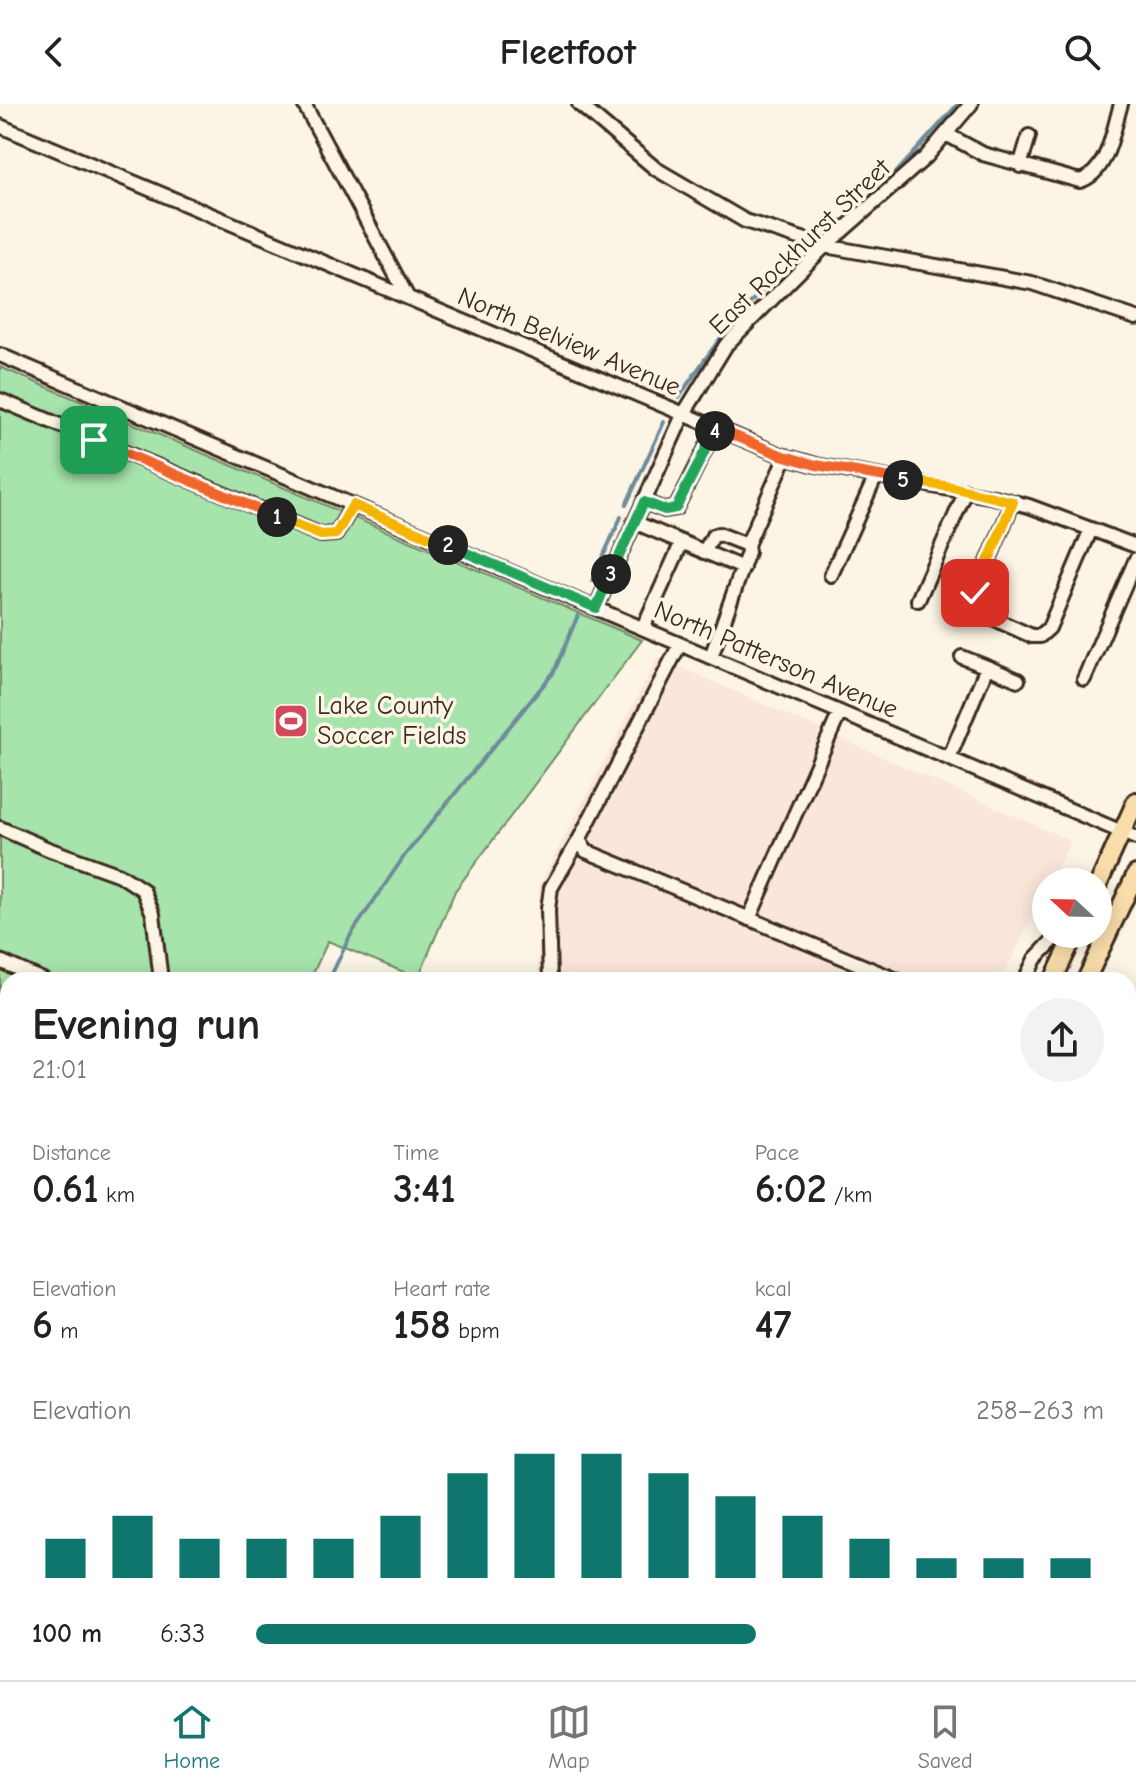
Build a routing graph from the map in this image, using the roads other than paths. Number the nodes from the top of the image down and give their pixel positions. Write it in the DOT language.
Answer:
graph roads {
  1 [pos="304,104"];
  2 [pos="579,104"];
  3 [pos="971,104"];
  4 [pos="1121,104"];
  5 [pos="0,126"];
  6 [pos="946,134"];
  7 [pos="1029,136"];
  8 [pos="1020,166"];
  9 [pos="825,246"];
  10 [pos="407,296"];
  11 [pos="1136,318"];
  12 [pos="0,355"];
  13 [pos="0,400"];
  14 [pos="683,415"];
  15 [pos="716,428"];
  16 [pos="786,456"];
  17 [pos="876,476"];
  18 [pos="966,491"];
  19 [pos="644,502"];
  20 [pos="1013,502"];
  21 [pos="353,505"];
  22 [pos="634,522"];
  23 [pos="1091,529"];
  24 [pos="682,542"];
  25 [pos="747,545"];
  26 [pos="1136,546"];
  27 [pos="704,552"];
  28 [pos="1136,559"];
  29 [pos="743,568"];
  30 [pos="831,575"];
  31 [pos="918,600"];
  32 [pos="596,608"];
  33 [pos="643,628"];
  34 [pos="680,644"];
  35 [pos="711,657"];
  36 [pos="962,657"];
  37 [pos="987,667"];
  38 [pos="1084,679"];
  39 [pos="1018,680"];
  40 [pos="840,712"];
  41 [pos="949,758"];
  42 [pos="1136,801"];
  43 [pos="0,828"];
  44 [pos="1130,835"];
  45 [pos="579,840"];
  46 [pos="1109,868"];
  47 [pos="1136,874"];
  48 [pos="749,919"];
  49 [pos="1046,948"];
  50 [pos="1068,948"];
  51 [pos="0,961"];
  52 [pos="25,972"];
  53 [pos="160,972"];
  54 [pos="550,972"];
  55 [pos="878,972"];
  56 [pos="1029,972"];
  57 [pos="1057,972"];
  58 [pos="1090,972"];
  59 [pos="260,1680"];
  60 [pos="267,1680"];
  1 -- 10 [label="street"];
  2 -- 9 [label="street"];
  3 -- 6 [label="street, East Rockhurst Street"];
  4 -- 8 [label="street"];
  5 -- 10 [label="street, North Belview Avenue"];
  6 -- 8 [label="street"];
  6 -- 9 [label="street, East Rockhurst Street"];
  7 -- 8 [label="street"];
  9 -- 11 [label="street"];
  9 -- 14 [label="street, East Rockhurst Street"];
  10 -- 14 [label="street, North Belview Avenue"];
  12 -- 21 [label="street, North Patterson Avenue"];
  13 -- 21 [label="street"];
  14 -- 15 [label="street, North Belview Avenue"];
  14 -- 19 [label="street, East Rockhurst Street"];
  15 -- 16 [label="street, North Belview Avenue"];
  15 -- 19 [label="street"];
  16 -- 17 [label="street, North Belview Avenue"];
  16 -- 25 [label="street"];
  17 -- 18 [label="street, North Belview Avenue"];
  17 -- 30 [label="street"];
  18 -- 20 [label="street, North Belview Avenue"];
  18 -- 31 [label="street"];
  19 -- 22 [label="street, East Rockhurst Street"];
  20 -- 23 [label="street, North Belview Avenue"];
  20 -- 23 [label="street"];
  21 -- 32 [label="street, North Patterson Avenue"];
  22 -- 24 [label="street"];
  22 -- 32 [label="street, East Rockhurst Street"];
  23 -- 26 [label="street, North Belview Avenue"];
  24 -- 27 [label="street"];
  24 -- 33 [label="street"];
  25 -- 27 [label="street"];
  25 -- 29 [label="street"];
  27 -- 29 [label="street"];
  28 -- 38 [label="street"];
  29 -- 35 [label="street"];
  32 -- 33 [label="street, North Patterson Avenue"];
  33 -- 34 [label="street, North Patterson Avenue"];
  34 -- 35 [label="street, North Patterson Avenue"];
  34 -- 45 [label="street"];
  35 -- 40 [label="street, North Patterson Avenue"];
  36 -- 37 [label="street"];
  37 -- 39 [label="street"];
  37 -- 41 [label="street"];
  40 -- 41 [label="street, North Patterson Avenue"];
  40 -- 48 [label="street"];
  41 -- 44 [label="street, North Patterson Avenue"];
  42 -- 44 [label="main road"];
  43 -- 53 [label="street"];
  44 -- 46 [label="main road"];
  45 -- 48 [label="street"];
  45 -- 54 [label="street"];
  47 -- 58 [label="main road"];
  48 -- 55 [label="street"];
  49 -- 56 [label="street"];
  50 -- 57 [label="main road"];
  51 -- 52 [label="street"];
  59 -- 60 [label="street"];
}
